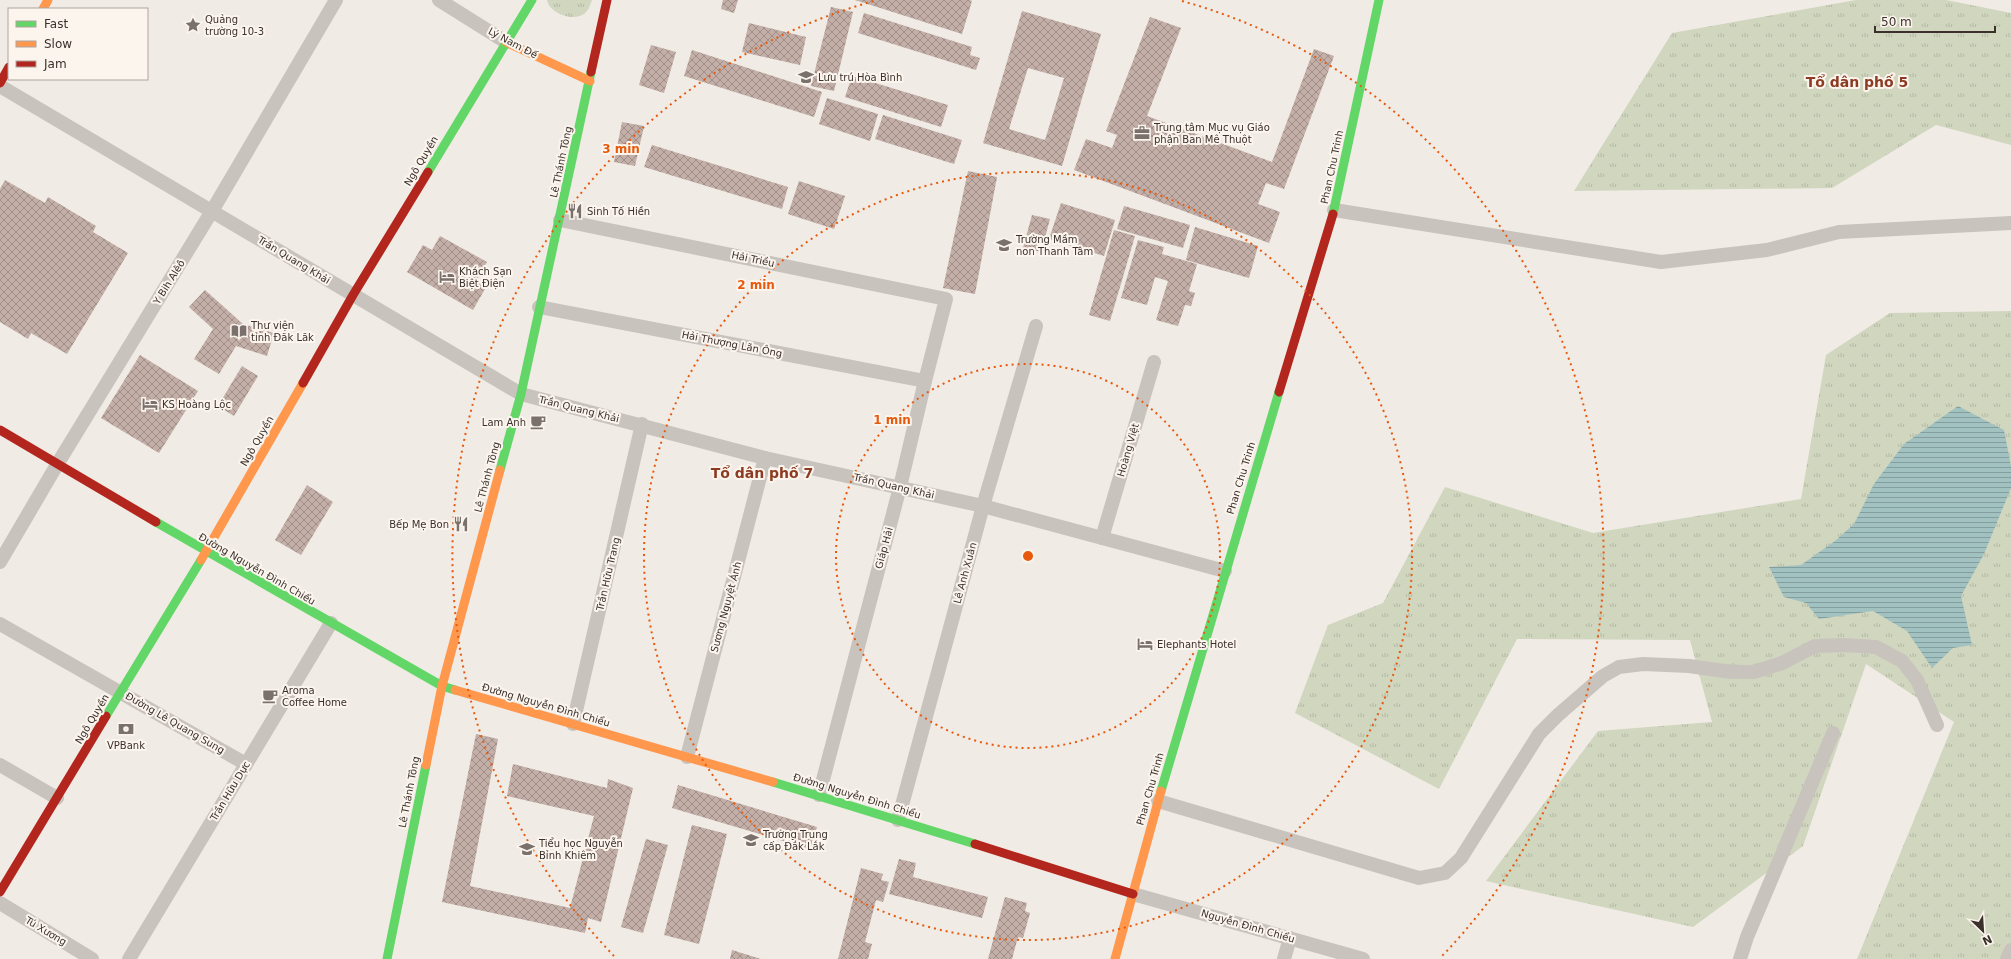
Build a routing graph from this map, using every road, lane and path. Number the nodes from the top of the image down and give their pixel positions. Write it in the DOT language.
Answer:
graph roads {
  1 [pos="336,0"];
  2 [pos="438,0"];
  3 [pos="532,0"];
  4 [pos="607,0"];
  5 [pos="1379,0"];
  6 [pos="506,42"];
  7 [pos="8,69"];
  8 [pos="590,82"];
  9 [pos="0,83"];
  10 [pos="0,86"];
  11 [pos="1334,210"];
  12 [pos="212,211"];
  13 [pos="560,220"];
  14 [pos="2011,223"];
  15 [pos="353,295"];
  16 [pos="946,299"];
  17 [pos="539,307"];
  18 [pos="1036,326"];
  19 [pos="1154,362"];
  20 [pos="925,381"];
  21 [pos="521,394"];
  22 [pos="642,424"];
  23 [pos="0,430"];
  24 [pos="765,458"];
  25 [pos="58,463"];
  26 [pos="900,487"];
  27 [pos="983,506"];
  28 [pos="1102,538"];
  29 [pos="206,552"];
  30 [pos="0,562"];
  31 [pos="1225,571"];
  32 [pos="331,623"];
  33 [pos="0,624"];
  34 [pos="442,686"];
  35 [pos="121,692"];
  36 [pos="573,724"];
  37 [pos="1937,725"];
  38 [pos="1833,733"];
  39 [pos="687,757"];
  40 [pos="246,764"];
  41 [pos="0,765"];
  42 [pos="819,796"];
  43 [pos="57,798"];
  44 [pos="1158,801"];
  45 [pos="898,820"];
  46 [pos="0,892"];
  47 [pos="1133,894"];
  48 [pos="0,903"];
  49 [pos="1290,938"];
  50 [pos="2011,950"];
  51 [pos="92,959"];
  52 [pos="129,959"];
  53 [pos="387,959"];
  54 [pos="1115,959"];
  55 [pos="1284,959"];
  56 [pos="1362,959"];
  57 [pos="1740,959"];
  58 [pos="2007,959"];
  1 -- 12 [label="street, Y Bih Alêô"];
  2 -- 6 [label="street, Lý Nam Đế"];
  3 -- 6 [label="street, Ngô Quyền"];
  4 -- 8 [label="street, Lê Thánh Tông"];
  5 -- 11 [label="street, Phan Chu Trinh"];
  6 -- 8 [label="street, Lý Nam Đế"];
  6 -- 15 [label="street, Ngô Quyền"];
  7 -- 9 [label="street"];
  8 -- 13 [label="street, Lê Thánh Tông"];
  10 -- 12 [label="street, Trần Quang Khải"];
  11 -- 14 [label="street"];
  11 -- 31 [label="street, Phan Chu Trinh"];
  12 -- 15 [label="street, Trần Quang Khải"];
  12 -- 25 [label="street, Y Bih Alêô"];
  13 -- 16 [label="street, Hải Triều"];
  13 -- 17 [label="street, Lê Thánh Tông"];
  15 -- 21 [label="street, Trần Quang Khải"];
  15 -- 29 [label="street, Ngô Quyền"];
  16 -- 20 [label="street, Giáp Hải"];
  17 -- 20 [label="street, Hải Thượng Lãn Ông"];
  17 -- 21 [label="street, Lê Thánh Tông"];
  18 -- 27 [label="street, Lê Anh Xuân"];
  19 -- 28 [label="street, Hoàng Việt"];
  20 -- 26 [label="street, Giáp Hải"];
  21 -- 22 [label="street, Trần Quang Khải"];
  21 -- 34 [label="street, Lê Thánh Tông"];
  22 -- 24 [label="street, Trần Quang Khải"];
  22 -- 36 [label="street, Trần Hữu Trang"];
  23 -- 25 [label="street, Đường Nguyễn Đình Chiểu"];
  24 -- 26 [label="street, Trần Quang Khải"];
  24 -- 39 [label="street, Sương Nguyệt Ánh"];
  25 -- 29 [label="street, Đường Nguyễn Đình Chiểu"];
  25 -- 30 [label="street, Y Bih Alêô"];
  26 -- 27 [label="street, Trần Quang Khải"];
  26 -- 42 [label="street, Giáp Hải"];
  27 -- 28 [label="street, Trần Quang Khải"];
  27 -- 45 [label="street, Lê Anh Xuân"];
  28 -- 31 [label="street, Trần Quang Khải"];
  29 -- 32 [label="street, Đường Nguyễn Đình Chiểu"];
  29 -- 35 [label="street, Ngô Quyền"];
  31 -- 44 [label="street, Phan Chu Trinh"];
  32 -- 34 [label="street, Đường Nguyễn Đình Chiểu"];
  32 -- 40 [label="street, Trần Hữu Dực"];
  33 -- 35 [label="street, Đường Lê Quang Sung"];
  34 -- 36 [label="street, Đường Nguyễn Đình Chiểu"];
  34 -- 53 [label="street, Lê Thánh Tông"];
  35 -- 40 [label="street, Đường Lê Quang Sung"];
  35 -- 43 [label="street, Ngô Quyền"];
  36 -- 39 [label="street, Đường Nguyễn Đình Chiểu"];
  37 -- 44 [label="street"];
  38 -- 57 [label="street"];
  39 -- 42 [label="street, Đường Nguyễn Đình Chiểu"];
  40 -- 52 [label="street, Trần Hữu Dực"];
  41 -- 43 [label="street"];
  42 -- 45 [label="street, Đường Nguyễn Đình Chiểu"];
  43 -- 46 [label="street, Ngô Quyền"];
  44 -- 47 [label="street, Phan Chu Trinh"];
  45 -- 47 [label="street, Đường Nguyễn Đình Chiểu"];
  47 -- 49 [label="street, Nguyễn Đình Chiểu"];
  47 -- 54 [label="street, Phan Chu Trinh"];
  48 -- 51 [label="street, Tú Xương"];
  49 -- 55 [label="street"];
  49 -- 56 [label="street, Nguyễn Đình Chiểu"];
  50 -- 58 [label="street"];
}
